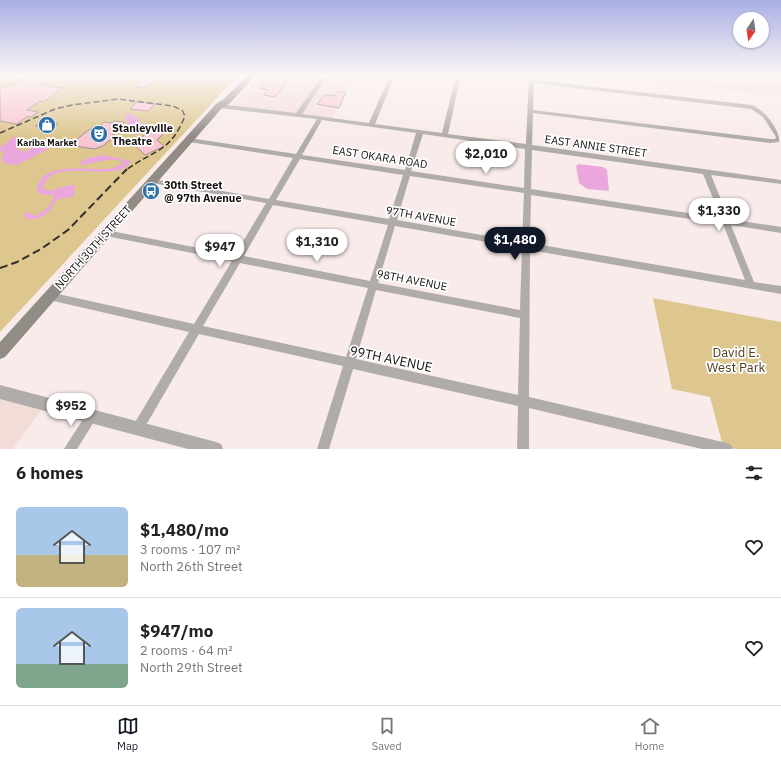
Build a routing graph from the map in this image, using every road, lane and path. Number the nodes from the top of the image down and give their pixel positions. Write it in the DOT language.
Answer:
graph roads {
  1 [pos="224,96"];
  2 [pos="232,96"];
  3 [pos="311,96"];
  4 [pos="384,96"];
  5 [pos="454,96"];
  6 [pos="530,96"];
  7 [pos="668,96"];
  8 [pos="219,106"];
  9 [pos="530,111"];
  10 [pos="298,115"];
  11 [pos="320,118"];
  12 [pos="371,126"];
  13 [pos="420,132"];
  14 [pos="444,136"];
  15 [pos="189,140"];
  16 [pos="529,147"];
  17 [pos="298,156"];
  18 [pos="706,172"];
  19 [pos="408,173"];
  20 [pos="152,181"];
  21 [pos="781,182"];
  22 [pos="528,192"];
  23 [pos="271,202"];
  24 [pos="392,222"];
  25 [pos="725,222"];
  26 [pos="781,230"];
  27 [pos="106,233"];
  28 [pos="526,246"];
  29 [pos="238,258"];
  30 [pos="373,285"];
  31 [pos="751,285"];
  32 [pos="781,290"];
  33 [pos="49,296"];
  34 [pos="525,315"];
  35 [pos="196,329"];
  36 [pos="0,352"];
  37 [pos="350,364"];
  38 [pos="0,392"];
  39 [pos="525,402"];
  40 [pos="91,417"];
  41 [pos="138,428"];
  42 [pos="186,445"];
  43 [pos="70,449"];
  44 [pos="216,449"];
  45 [pos="323,449"];
  46 [pos="523,449"];
  47 [pos="727,449"];
  1 -- 8 [label="main road, NORTH 30TH STREET"];
  2 -- 8 [label="main road, NORTH 30TH STREET"];
  3 -- 10 [label="street"];
  4 -- 12 [label="street"];
  5 -- 14 [label="street"];
  6 -- 9 [label="street"];
  7 -- 9 [label="street"];
  8 -- 10 [label="street, EAST ANNIE STREET"];
  8 -- 15 [label="main road, NORTH 30TH STREET"];
  9 -- 16 [label="street"];
  10 -- 11 [label="street, EAST ANNIE STREET"];
  11 -- 12 [label="street, EAST ANNIE STREET"];
  11 -- 17 [label="street"];
  12 -- 13 [label="street, EAST ANNIE STREET"];
  13 -- 14 [label="street, EAST ANNIE STREET"];
  13 -- 19 [label="street"];
  14 -- 16 [label="street, EAST ANNIE STREET"];
  15 -- 17 [label="street, EAST OKARA ROAD"];
  15 -- 20 [label="main road, NORTH 30TH STREET"];
  16 -- 18 [label="street, EAST ANNIE STREET"];
  16 -- 22 [label="street"];
  17 -- 19 [label="street, EAST OKARA ROAD"];
  17 -- 23 [label="street"];
  18 -- 21 [label="street, EAST ANNIE STREET"];
  18 -- 25 [label="street"];
  19 -- 22 [label="street, EAST OKARA ROAD"];
  19 -- 24 [label="street"];
  20 -- 23 [label="street, 97TH AVENUE"];
  20 -- 27 [label="main road, NORTH 30TH STREET"];
  22 -- 25 [label="street, EAST OKARA ROAD"];
  22 -- 28 [label="street"];
  23 -- 24 [label="street, 97TH AVENUE"];
  23 -- 29 [label="street"];
  24 -- 28 [label="street, 97TH AVENUE"];
  24 -- 30 [label="street"];
  25 -- 26 [label="street, EAST OKARA ROAD"];
  25 -- 31 [label="street"];
  27 -- 29 [label="street, 98TH AVENUE"];
  27 -- 33 [label="main road, NORTH 30TH STREET"];
  28 -- 31 [label="street, 97TH AVENUE"];
  28 -- 34 [label="street"];
  29 -- 30 [label="street, 98TH AVENUE"];
  29 -- 35 [label="street"];
  30 -- 34 [label="street, 98TH AVENUE"];
  30 -- 37 [label="street"];
  31 -- 32 [label="street, 97TH AVENUE"];
  33 -- 35 [label="street, 99TH AVENUE"];
  33 -- 36 [label="main road, NORTH 30TH STREET"];
  34 -- 39 [label="street"];
  35 -- 37 [label="street, 99TH AVENUE"];
  35 -- 41 [label="street"];
  37 -- 39 [label="street, 99TH AVENUE"];
  37 -- 45 [label="street"];
  38 -- 40 [label="street"];
  39 -- 46 [label="street"];
  39 -- 47 [label="street, 99TH AVENUE"];
  40 -- 41 [label="street"];
  40 -- 43 [label="street"];
  41 -- 42 [label="street"];
  42 -- 44 [label="street"];
}
